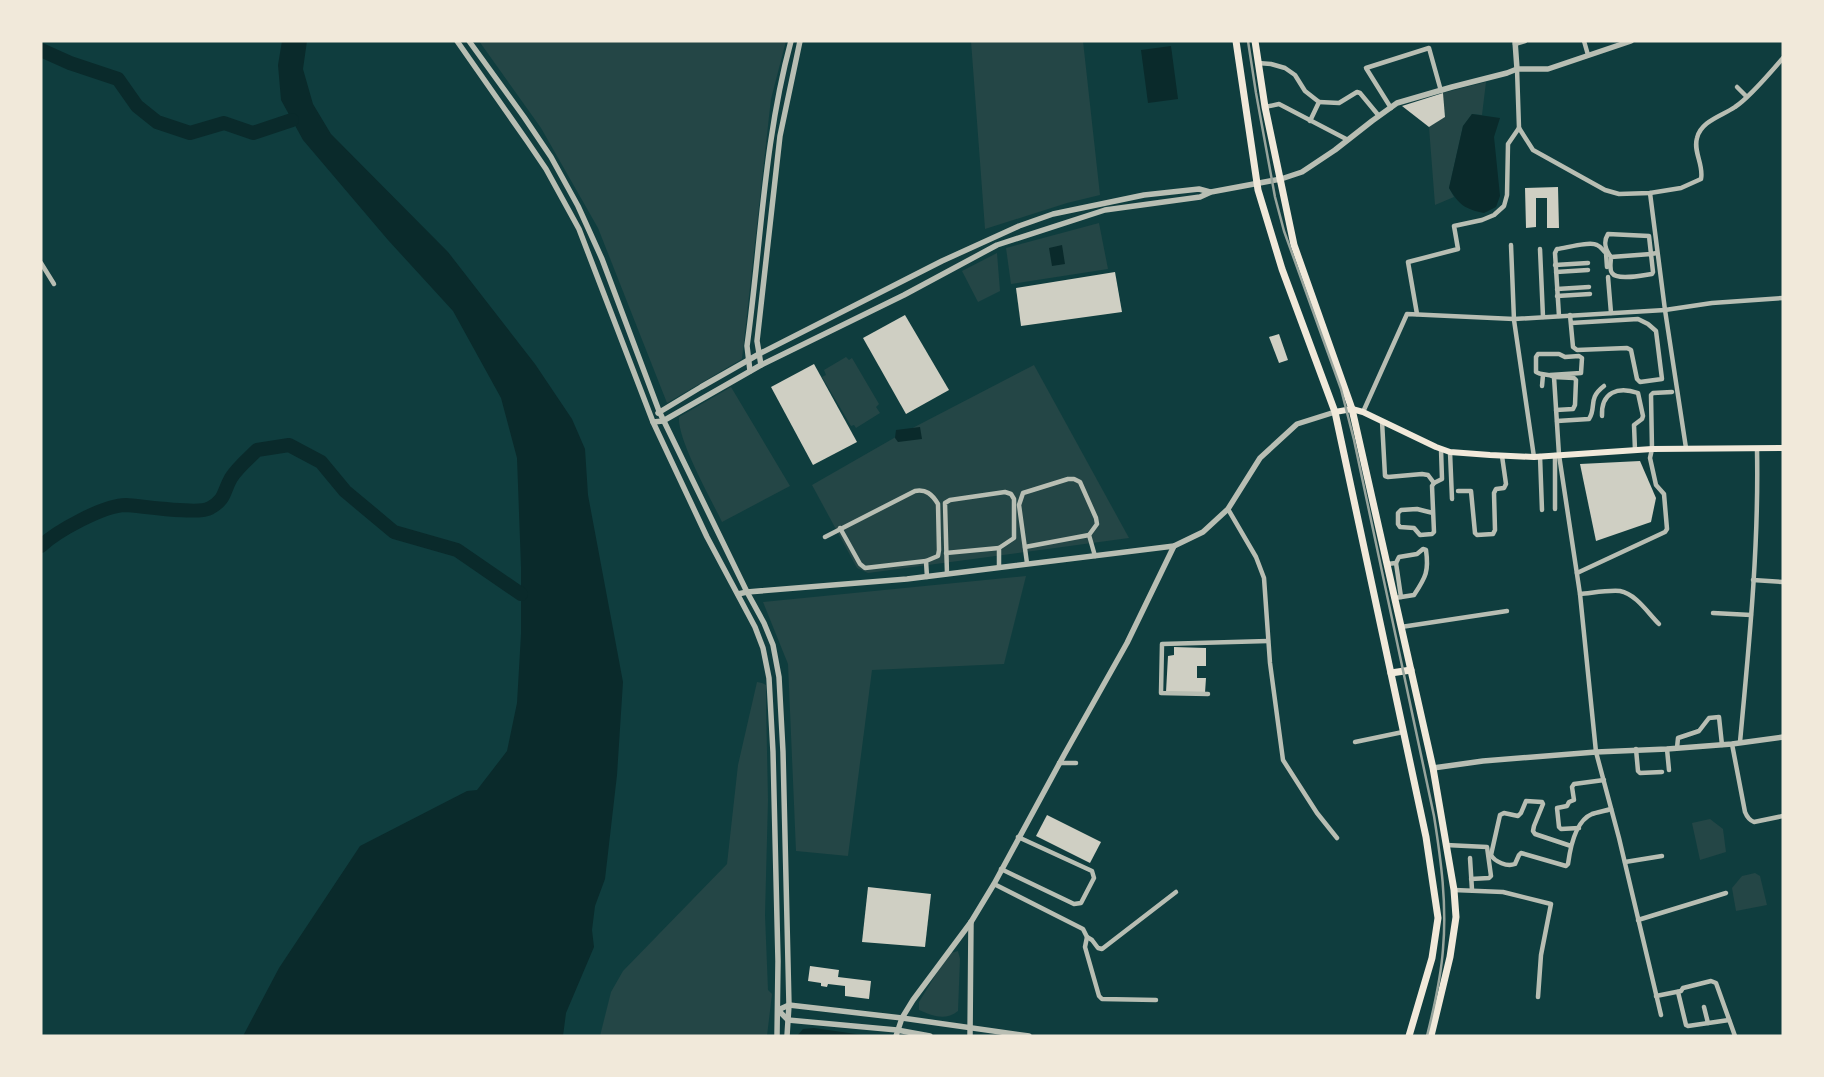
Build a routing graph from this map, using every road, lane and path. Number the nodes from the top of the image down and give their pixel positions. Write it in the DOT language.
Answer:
graph roads {
  1 [pos="457,41"];
  2 [pos="469,41"];
  3 [pos="791,41"];
  4 [pos="800,41"];
  5 [pos="1236,41"];
  6 [pos="1255,41"];
  7 [pos="1525,41"];
  8 [pos="1584,41"];
  9 [pos="1632,41"];
  10 [pos="1515,43"];
  11 [pos="1588,55"];
  12 [pos="1783,58"];
  13 [pos="1258,63"];
  14 [pos="1517,69"];
  15 [pos="1737,87"];
  16 [pos="1442,91"];
  17 [pos="1746,96"];
  18 [pos="1319,102"];
  19 [pos="1265,107"];
  20 [pos="1391,108"];
  21 [pos="776,110"];
  22 [pos="785,111"];
  23 [pos="1378,116"];
  24 [pos="1310,121"];
  25 [pos="1520,128"];
  26 [pos="1348,140"];
  27 [pos="1281,179"];
  28 [pos="1256,180"];
  29 [pos="1211,192"];
  30 [pos="1650,193"];
  31 [pos="1511,245"];
  32 [pos="1540,249"];
  33 [pos="1657,253"];
  34 [pos="1651,254"];
  35 [pos="1611,257"];
  36 [pos="947,259"];
  37 [pos="41,263"];
  38 [pos="1588,263"];
  39 [pos="1555,266"];
  40 [pos="1607,267"];
  41 [pos="953,268"];
  42 [pos="1588,270"];
  43 [pos="1556,272"];
  44 [pos="1608,277"];
  45 [pos="54,284"];
  46 [pos="1589,287"];
  47 [pos="1557,289"];
  48 [pos="1590,294"];
  49 [pos="1558,296"];
  50 [pos="1783,298"];
  51 [pos="1665,310"];
  52 [pos="1611,313"];
  53 [pos="1417,314"];
  54 [pos="1559,316"];
  55 [pos="1570,316"];
  56 [pos="1544,317"];
  57 [pos="1514,319"];
  58 [pos="1571,323"];
  59 [pos="1668,330"];
  60 [pos="1656,332"];
  61 [pos="759,354"];
  62 [pos="748,360"];
  63 [pos="761,365"];
  64 [pos="750,371"];
  65 [pos="1674,372"];
  66 [pos="1543,374"];
  67 [pos="1662,374"];
  68 [pos="1552,376"];
  69 [pos="1542,386"];
  70 [pos="1604,386"];
  71 [pos="1672,392"];
  72 [pos="1352,409"];
  73 [pos="1556,410"];
  74 [pos="659,411"];
  75 [pos="1335,412"];
  76 [pos="1363,412"];
  77 [pos="1602,416"];
  78 [pos="663,421"];
  79 [pos="1382,421"];
  80 [pos="1557,421"];
  81 [pos="653,422"];
  82 [pos="1686,448"];
  83 [pos="1783,448"];
  84 [pos="1441,449"];
  85 [pos="1652,449"];
  86 [pos="1757,449"];
  87 [pos="1635,450"];
  88 [pos="1450,452"];
  89 [pos="1557,455"];
  90 [pos="1502,456"];
  91 [pos="1537,457"];
  92 [pos="1434,483"];
  93 [pos="1458,491"];
  94 [pos="1452,499"];
  95 [pos="1228,509"];
  96 [pos="1555,509"];
  97 [pos="1542,510"];
  98 [pos="1433,513"];
  99 [pos="840,528"];
  100 [pos="1089,535"];
  101 [pos="825,537"];
  102 [pos="1174,546"];
  103 [pos="1025,547"];
  104 [pos="999,548"];
  105 [pos="946,553"];
  106 [pos="1095,556"];
  107 [pos="926,561"];
  108 [pos="1027,563"];
  109 [pos="1396,563"];
  110 [pos="1387,564"];
  111 [pos="999,567"];
  112 [pos="1577,573"];
  113 [pos="947,574"];
  114 [pos="927,577"];
  115 [pos="1753,580"];
  116 [pos="1783,582"];
  117 [pos="747,592"];
  118 [pos="738,594"];
  119 [pos="1580,594"];
  120 [pos="1398,598"];
  121 [pos="1507,611"];
  122 [pos="1713,613"];
  123 [pos="1751,615"];
  124 [pos="1658,624"];
  125 [pos="1401,627"];
  126 [pos="1268,641"];
  127 [pos="1411,670"];
  128 [pos="1390,673"];
  129 [pos="1208,694"];
  130 [pos="1403,732"];
  131 [pos="1783,736"];
  132 [pos="1355,742"];
  133 [pos="1740,742"];
  134 [pos="1732,744"];
  135 [pos="1722,745"];
  136 [pos="1677,748"];
  137 [pos="1636,749"];
  138 [pos="1667,749"];
  139 [pos="1596,752"];
  140 [pos="1059,763"];
  141 [pos="1076,763"];
  142 [pos="1433,768"];
  143 [pos="1669,770"];
  144 [pos="1662,772"];
  145 [pos="1604,780"];
  146 [pos="1612,809"];
  147 [pos="1783,816"];
  148 [pos="1579,828"];
  149 [pos="1018,837"];
  150 [pos="1337,838"];
  151 [pos="1446,845"];
  152 [pos="1571,846"];
  153 [pos="1662,856"];
  154 [pos="1470,858"];
  155 [pos="1625,862"];
  156 [pos="1001,869"];
  157 [pos="1472,878"];
  158 [pos="994,884"];
  159 [pos="1454,890"];
  160 [pos="1472,890"];
  161 [pos="1176,892"];
  162 [pos="1726,893"];
  163 [pos="1638,920"];
  164 [pos="972,922"];
  165 [pos="1087,937"];
  166 [pos="1678,992"];
  167 [pos="1656,996"];
  168 [pos="1538,997"];
  169 [pos="1156,1000"];
  170 [pos="789,1006"];
  171 [pos="1704,1007"];
  172 [pos="778,1010"];
  173 [pos="1661,1015"];
  174 [pos="902,1018"];
  175 [pos="788,1020"];
  176 [pos="1729,1020"];
  177 [pos="1708,1023"];
  178 [pos="972,1028"];
  179 [pos="896,1033"];
  180 [pos="776,1036"];
  181 [pos="787,1036"];
  182 [pos="930,1036"];
  183 [pos="970,1036"];
  184 [pos="1030,1036"];
  185 [pos="1409,1036"];
  186 [pos="1431,1036"];
  187 [pos="1735,1036"];
  1 -- 81 [label="street"];
  2 -- 74 [label="street"];
  3 -- 21 [label="street"];
  4 -- 22 [label="street"];
  5 -- 28 [label="main road"];
  6 -- 13 [label="main road"];
  7 -- 10 [label="street"];
  8 -- 11 [label="street"];
  9 -- 11 [label="street"];
  10 -- 14 [label="street"];
  11 -- 14 [label="street"];
  12 -- 17 [label="street"];
  13 -- 18 [label="street"];
  13 -- 19 [label="main road"];
  14 -- 16 [label="street"];
  14 -- 25 [label="street"];
  15 -- 17 [label="street"];
  16 -- 20 [label="street"];
  16 -- 20 [label="street"];
  17 -- 30 [label="street"];
  18 -- 23 [label="street"];
  18 -- 24 [label="street"];
  19 -- 24 [label="street"];
  19 -- 27 [label="main road"];
  20 -- 23 [label="street"];
  21 -- 22 [label="street"];
  21 -- 62 [label="street"];
  22 -- 61 [label="street"];
  23 -- 26 [label="street"];
  24 -- 26 [label="street"];
  25 -- 30 [label="street"];
  25 -- 53 [label="street"];
  26 -- 27 [label="street"];
  27 -- 28 [label="street"];
  27 -- 72 [label="main road"];
  28 -- 29 [label="street"];
  28 -- 75 [label="main road"];
  29 -- 36 [label="street"];
  29 -- 41 [label="street"];
  30 -- 33 [label="street"];
  31 -- 57 [label="street"];
  32 -- 56 [label="street"];
  33 -- 34 [label="street"];
  33 -- 51 [label="street"];
  34 -- 35 [label="street"];
  34 -- 35 [label="street"];
  34 -- 35 [label="street"];
  36 -- 41 [label="street"];
  36 -- 61 [label="street"];
  37 -- 45 [label="street"];
  38 -- 39 [label="street"];
  39 -- 40 [label="street"];
  39 -- 43 [label="street"];
  41 -- 63 [label="street"];
  42 -- 43 [label="street"];
  43 -- 47 [label="street"];
  44 -- 52 [label="street"];
  46 -- 47 [label="street"];
  47 -- 49 [label="street"];
  48 -- 49 [label="street"];
  49 -- 54 [label="street"];
  50 -- 51 [label="street"];
  51 -- 52 [label="street"];
  51 -- 59 [label="street"];
  52 -- 55 [label="street"];
  53 -- 57 [label="street"];
  53 -- 76 [label="street"];
  54 -- 55 [label="street"];
  54 -- 56 [label="street"];
  55 -- 58 [label="street"];
  56 -- 57 [label="street"];
  57 -- 91 [label="street"];
  58 -- 60 [label="street"];
  58 -- 67 [label="street"];
  59 -- 60 [label="street"];
  59 -- 65 [label="street"];
  60 -- 67 [label="street"];
  61 -- 62 [label="street"];
  61 -- 63 [label="street"];
  62 -- 64 [label="street"];
  62 -- 74 [label="street"];
  63 -- 64 [label="street"];
  64 -- 78 [label="street"];
  65 -- 67 [label="street"];
  65 -- 82 [label="street"];
  66 -- 68 [label="street"];
  66 -- 68 [label="street"];
  66 -- 69 [label="street"];
  68 -- 73 [label="street"];
  68 -- 73 [label="street"];
  70 -- 80 [label="street"];
  71 -- 85 [label="street"];
  72 -- 75 [label="main road"];
  72 -- 76 [label="main road"];
  72 -- 110 [label="main road"];
  73 -- 80 [label="street"];
  74 -- 78 [label="street"];
  74 -- 81 [label="street"];
  75 -- 95 [label="street"];
  75 -- 128 [label="main road"];
  76 -- 79 [label="main road"];
  77 -- 87 [label="street"];
  78 -- 81 [label="street"];
  78 -- 117 [label="street"];
  79 -- 84 [label="main road"];
  79 -- 92 [label="street"];
  80 -- 89 [label="street"];
  81 -- 118 [label="street"];
  82 -- 85 [label="main road"];
  82 -- 86 [label="main road"];
  83 -- 86 [label="main road"];
  84 -- 88 [label="main road"];
  84 -- 92 [label="street"];
  85 -- 87 [label="main road"];
  85 -- 112 [label="street"];
  86 -- 115 [label="street"];
  87 -- 89 [label="main road"];
  88 -- 90 [label="main road"];
  88 -- 94 [label="street"];
  89 -- 91 [label="main road"];
  89 -- 96 [label="street"];
  89 -- 112 [label="street"];
  90 -- 91 [label="main road"];
  90 -- 93 [label="street"];
  91 -- 97 [label="street"];
  92 -- 98 [label="street"];
  95 -- 102 [label="street"];
  95 -- 126 [label="street"];
  98 -- 98 [label="street"];
  99 -- 101 [label="street"];
  99 -- 107 [label="street"];
  99 -- 107 [label="street"];
  100 -- 103 [label="street"];
  100 -- 103 [label="street"];
  100 -- 106 [label="street"];
  102 -- 106 [label="street"];
  102 -- 140 [label="street"];
  103 -- 108 [label="street"];
  104 -- 105 [label="street"];
  104 -- 105 [label="street"];
  104 -- 111 [label="street"];
  105 -- 113 [label="street"];
  106 -- 108 [label="street"];
  107 -- 114 [label="street"];
  108 -- 111 [label="street"];
  109 -- 110 [label="street"];
  109 -- 120 [label="street"];
  109 -- 120 [label="street"];
  110 -- 120 [label="main road"];
  111 -- 113 [label="street"];
  112 -- 119 [label="street"];
  113 -- 114 [label="street"];
  114 -- 117 [label="street"];
  115 -- 116 [label="street"];
  115 -- 123 [label="street"];
  117 -- 118 [label="street"];
  117 -- 170 [label="street"];
  118 -- 172 [label="street"];
  119 -- 124 [label="street"];
  119 -- 139 [label="street"];
  120 -- 125 [label="main road"];
  121 -- 125 [label="street"];
  122 -- 123 [label="street"];
  123 -- 133 [label="street"];
  125 -- 127 [label="main road"];
  126 -- 129 [label="street"];
  126 -- 150 [label="street"];
  127 -- 128 [label="main road"];
  127 -- 142 [label="main road"];
  128 -- 130 [label="main road"];
  130 -- 132 [label="street"];
  130 -- 185 [label="main road"];
  131 -- 133 [label="street"];
  133 -- 134 [label="street"];
  134 -- 135 [label="street"];
  134 -- 147 [label="street"];
  135 -- 136 [label="street"];
  135 -- 136 [label="street"];
  136 -- 138 [label="street"];
  137 -- 138 [label="street"];
  137 -- 139 [label="street"];
  137 -- 144 [label="street"];
  138 -- 143 [label="street"];
  139 -- 142 [label="street"];
  139 -- 145 [label="street"];
  140 -- 141 [label="street"];
  140 -- 149 [label="street"];
  142 -- 151 [label="main road"];
  145 -- 146 [label="street"];
  145 -- 148 [label="street"];
  146 -- 148 [label="street"];
  146 -- 155 [label="street"];
  148 -- 152 [label="street"];
  149 -- 156 [label="street"];
  149 -- 156 [label="street"];
  151 -- 157 [label="street"];
  151 -- 159 [label="main road"];
  152 -- 152 [label="street"];
  153 -- 155 [label="street"];
  154 -- 157 [label="street"];
  155 -- 163 [label="street"];
  156 -- 158 [label="street"];
  157 -- 160 [label="street"];
  158 -- 164 [label="street"];
  158 -- 165 [label="street"];
  159 -- 160 [label="street"];
  159 -- 186 [label="main road"];
  160 -- 168 [label="street"];
  161 -- 165 [label="street"];
  162 -- 163 [label="street"];
  163 -- 167 [label="street"];
  164 -- 174 [label="street"];
  164 -- 178 [label="street"];
  165 -- 169 [label="street"];
  166 -- 167 [label="street"];
  166 -- 176 [label="street"];
  166 -- 177 [label="street"];
  167 -- 173 [label="street"];
  170 -- 172 [label="street"];
  170 -- 174 [label="street"];
  170 -- 175 [label="street"];
  171 -- 177 [label="street"];
  172 -- 175 [label="street"];
  172 -- 180 [label="street"];
  174 -- 178 [label="street"];
  174 -- 179 [label="street"];
  175 -- 179 [label="street"];
  175 -- 181 [label="street"];
  176 -- 177 [label="street"];
  176 -- 187 [label="street"];
  178 -- 183 [label="street"];
  178 -- 184 [label="street"];
  179 -- 182 [label="street"];
}
